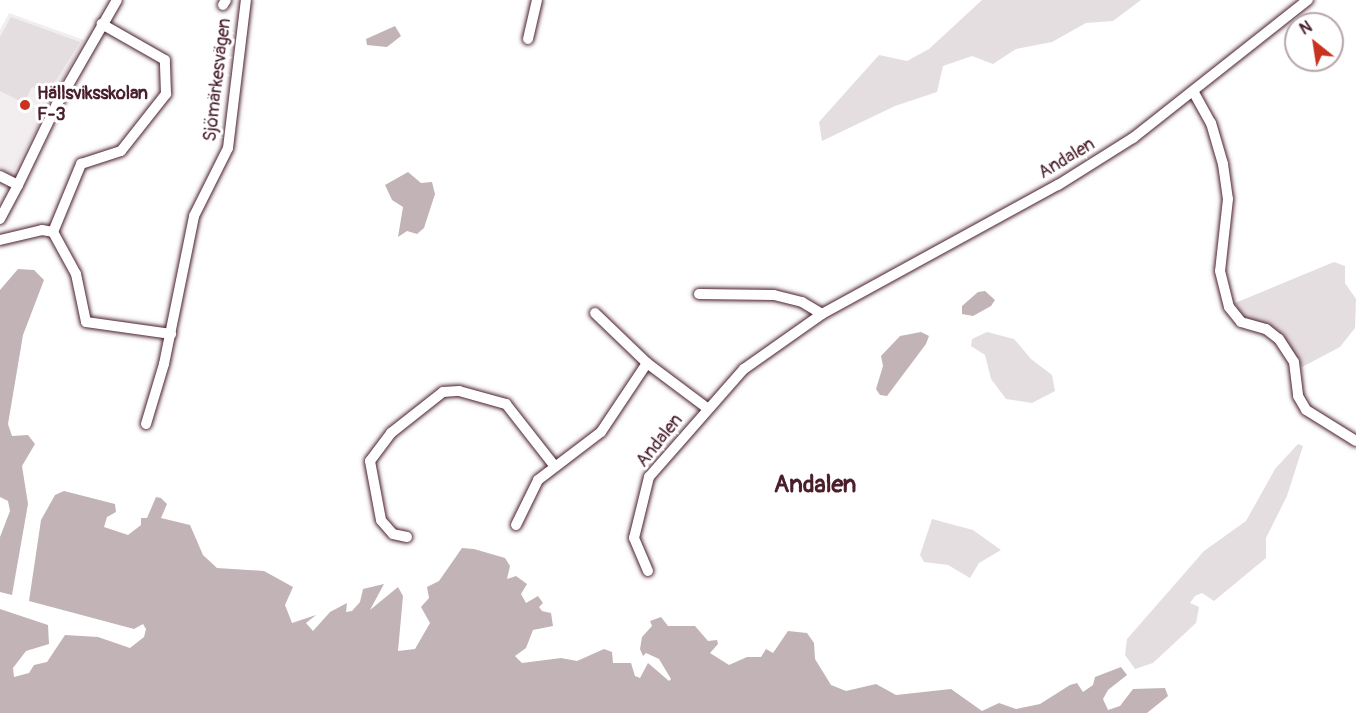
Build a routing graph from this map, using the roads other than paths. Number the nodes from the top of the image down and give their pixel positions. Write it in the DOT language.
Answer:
graph roads {
  1 [pos="117,0"];
  2 [pos="246,0"];
  3 [pos="537,0"];
  4 [pos="1308,0"];
  5 [pos="102,24"];
  6 [pos="528,39"];
  7 [pos="1193,91"];
  8 [pos="3,177"];
  9 [pos="18,185"];
  10 [pos="0,219"];
  11 [pos="53,232"];
  12 [pos="0,240"];
  13 [pos="699,294"];
  14 [pos="595,313"];
  15 [pos="822,314"];
  16 [pos="171,334"];
  17 [pos="647,363"];
  18 [pos="707,408"];
  19 [pos="146,424"];
  20 [pos="1356,441"];
  21 [pos="553,464"];
  22 [pos="516,525"];
  23 [pos="406,537"];
  24 [pos="648,572"];
  1 -- 5 [label="street"];
  2 -- 16 [label="street, Sjömärkesvägen"];
  3 -- 6 [label="street"];
  4 -- 7 [label="street, Andalen"];
  5 -- 9 [label="street"];
  5 -- 11 [label="street"];
  7 -- 15 [label="street, Andalen"];
  7 -- 20 [label="street"];
  8 -- 9 [label="street"];
  9 -- 10 [label="street"];
  11 -- 12 [label="street"];
  11 -- 16 [label="street"];
  13 -- 15 [label="street"];
  14 -- 17 [label="street"];
  15 -- 18 [label="street, Andalen"];
  16 -- 19 [label="street, Sjömärkesvägen"];
  17 -- 18 [label="street"];
  17 -- 21 [label="street"];
  18 -- 24 [label="street, Andalen"];
  21 -- 22 [label="street"];
  21 -- 23 [label="street"];
}
